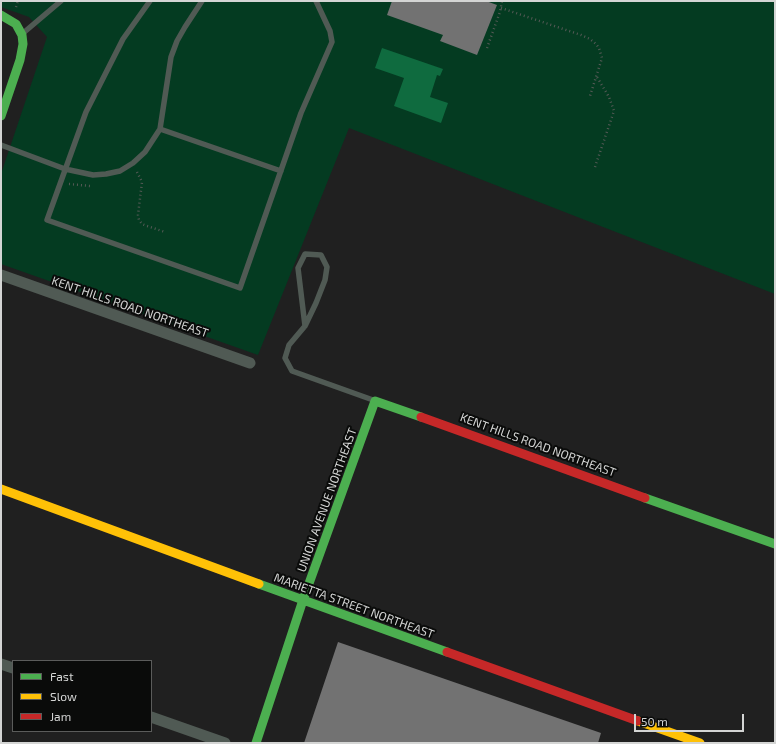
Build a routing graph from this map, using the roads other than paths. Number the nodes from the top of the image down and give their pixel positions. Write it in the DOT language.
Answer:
graph roads {
  1 [pos="60,1"];
  2 [pos="150,1"];
  3 [pos="202,1"];
  4 [pos="316,1"];
  5 [pos="1,15"];
  6 [pos="22,35"];
  7 [pos="1,116"];
  8 [pos="160,129"];
  9 [pos="1,145"];
  10 [pos="65,169"];
  11 [pos="281,171"];
  12 [pos="1,275"];
  13 [pos="304,326"];
  14 [pos="250,363"];
  15 [pos="375,401"];
  16 [pos="1,489"];
  17 [pos="775,544"];
  18 [pos="303,600"];
  19 [pos="1,664"];
  20 [pos="12,668"];
  21 [pos="152,717"];
  22 [pos="225,743"];
  23 [pos="256,743"];
  24 [pos="700,743"];
  1 -- 6 [label="lane"];
  2 -- 10 [label="lane"];
  3 -- 8 [label="lane"];
  4 -- 11 [label="lane"];
  5 -- 6 [label="street"];
  6 -- 7 [label="street"];
  8 -- 10 [label="lane"];
  8 -- 11 [label="lane"];
  9 -- 10 [label="lane"];
  10 -- 11 [label="lane"];
  12 -- 14 [label="street, KENT HILLS ROAD NORTHEAST"];
  13 -- 13 [label="lane"];
  13 -- 15 [label="lane, KENT HILLS ROAD NORTHEAST"];
  15 -- 17 [label="street, KENT HILLS ROAD NORTHEAST"];
  15 -- 18 [label="street, UNION AVENUE NORTHEAST"];
  16 -- 18 [label="street, MARIETTA STREET NORTHEAST"];
  18 -- 23 [label="street, UNION AVENUE NORTHEAST"];
  18 -- 24 [label="street, MARIETTA STREET NORTHEAST"];
  19 -- 20 [label="street"];
  21 -- 22 [label="street"];
}
